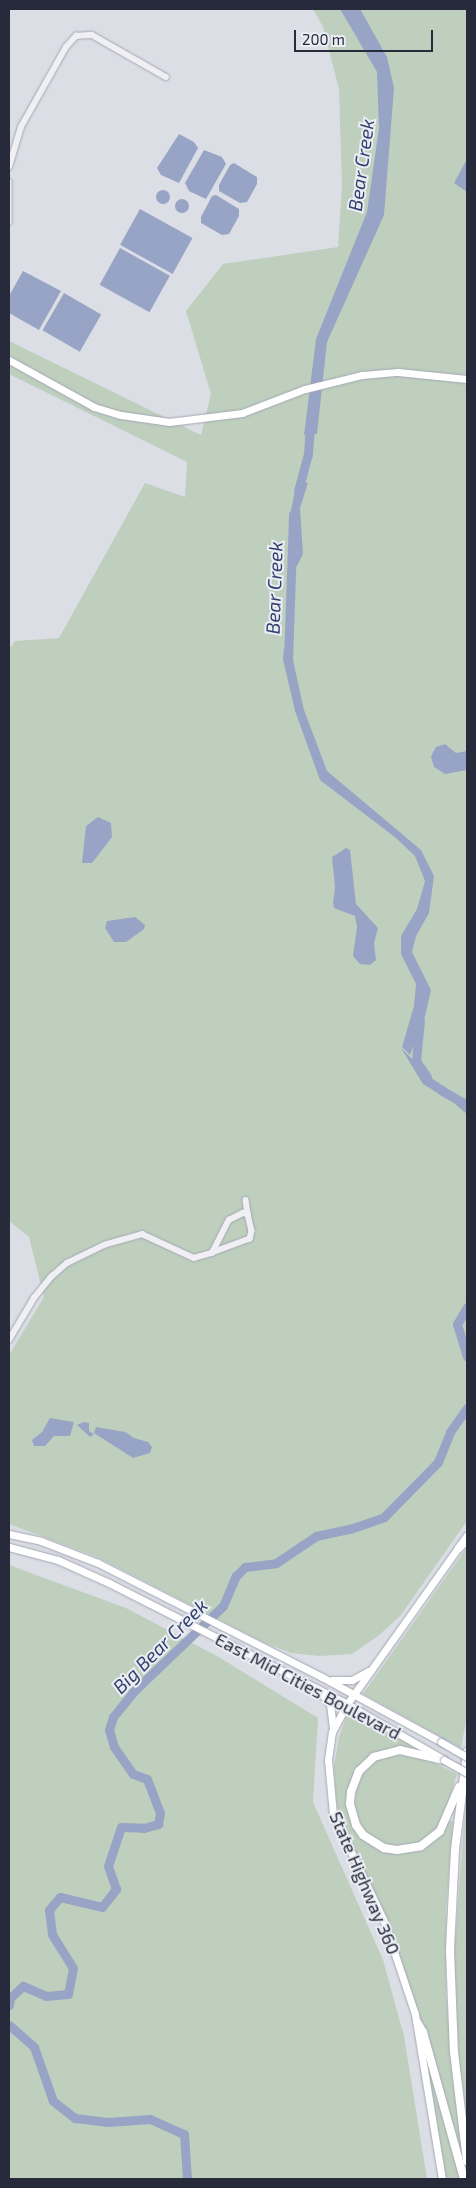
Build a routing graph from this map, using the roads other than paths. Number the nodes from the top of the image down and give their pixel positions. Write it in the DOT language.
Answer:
graph roads {
  1 [pos="166,77"];
  2 [pos="9,167"];
  3 [pos="9,182"];
  4 [pos="9,222"];
  5 [pos="9,360"];
  6 [pos="467,379"];
  7 [pos="246,1200"];
  8 [pos="248,1214"];
  9 [pos="212,1253"];
  10 [pos="9,1340"];
  11 [pos="9,1534"];
  12 [pos="467,1535"];
  13 [pos="467,1539"];
  14 [pos="9,1547"];
  15 [pos="459,1548"];
  16 [pos="371,1670"];
  17 [pos="322,1677"];
  18 [pos="299,1679"];
  19 [pos="354,1694"];
  20 [pos="347,1704"];
  21 [pos="332,1732"];
  22 [pos="467,1752"];
  23 [pos="467,1757"];
  24 [pos="444,1760"];
  25 [pos="465,1774"];
  26 [pos="417,2022"];
  27 [pos="467,2161"];
  28 [pos="442,2179"];
  29 [pos="464,2179"];
  1 -- 2 [label="street"];
  3 -- 4 [label="street"];
  5 -- 6 [label="main road"];
  7 -- 8 [label="street"];
  8 -- 9 [label="street"];
  8 -- 9 [label="street"];
  9 -- 10 [label="street"];
  11 -- 17 [label="main road, East Mid Cities Boulevard"];
  12 -- 15 [label="main road, State Highway 360"];
  13 -- 15 [label="highway"];
  14 -- 18 [label="main road, East Mid Cities Boulevard"];
  15 -- 16 [label="main road, State Highway 360"];
  16 -- 17 [label="main road"];
  16 -- 19 [label="main road, State Highway 360"];
  17 -- 19 [label="main road, East Mid Cities Boulevard"];
  18 -- 20 [label="main road, East Mid Cities Boulevard"];
  18 -- 21 [label="main road"];
  19 -- 20 [label="main road, State Highway 360"];
  19 -- 23 [label="main road, East Mid Cities Boulevard, bridge"];
  20 -- 21 [label="main road, State Highway 360"];
  20 -- 24 [label="main road, East Mid Cities Boulevard"];
  21 -- 26 [label="main road, State Highway 360"];
  22 -- 25 [label="highway"];
  24 -- 25 [label="main road, East Mid Cities Boulevard, bridge"];
  24 -- 25 [label="highway"];
  25 -- 27 [label="highway"];
  26 -- 28 [label="main road, State Highway 360"];
  26 -- 29 [label="highway"];
}
